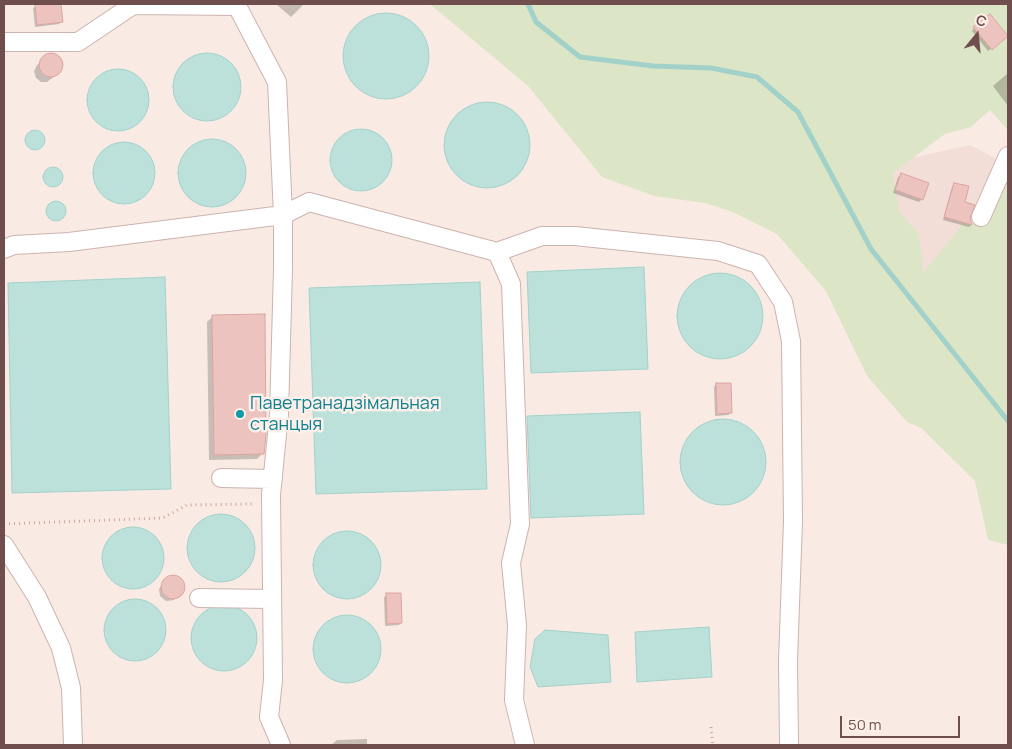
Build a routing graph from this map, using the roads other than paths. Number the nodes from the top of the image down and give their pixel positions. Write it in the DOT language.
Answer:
graph roads {
  1 [pos="236,5"];
  2 [pos="4,42"];
  3 [pos="1008,156"];
  4 [pos="283,215"];
  5 [pos="981,217"];
  6 [pos="4,249"];
  7 [pos="497,252"];
  8 [pos="221,478"];
  9 [pos="272,479"];
  10 [pos="4,545"];
  11 [pos="199,598"];
  12 [pos="272,599"];
  13 [pos="73,745"];
  14 [pos="281,745"];
  15 [pos="525,745"];
  16 [pos="789,745"];
  1 -- 2 [label="lane"];
  1 -- 4 [label="lane"];
  3 -- 5 [label="lane"];
  4 -- 6 [label="lane"];
  4 -- 7 [label="lane"];
  4 -- 9 [label="lane"];
  7 -- 15 [label="lane"];
  7 -- 16 [label="lane"];
  8 -- 9 [label="lane"];
  9 -- 12 [label="lane"];
  10 -- 13 [label="lane"];
  11 -- 12 [label="lane"];
  12 -- 14 [label="lane"];
}
